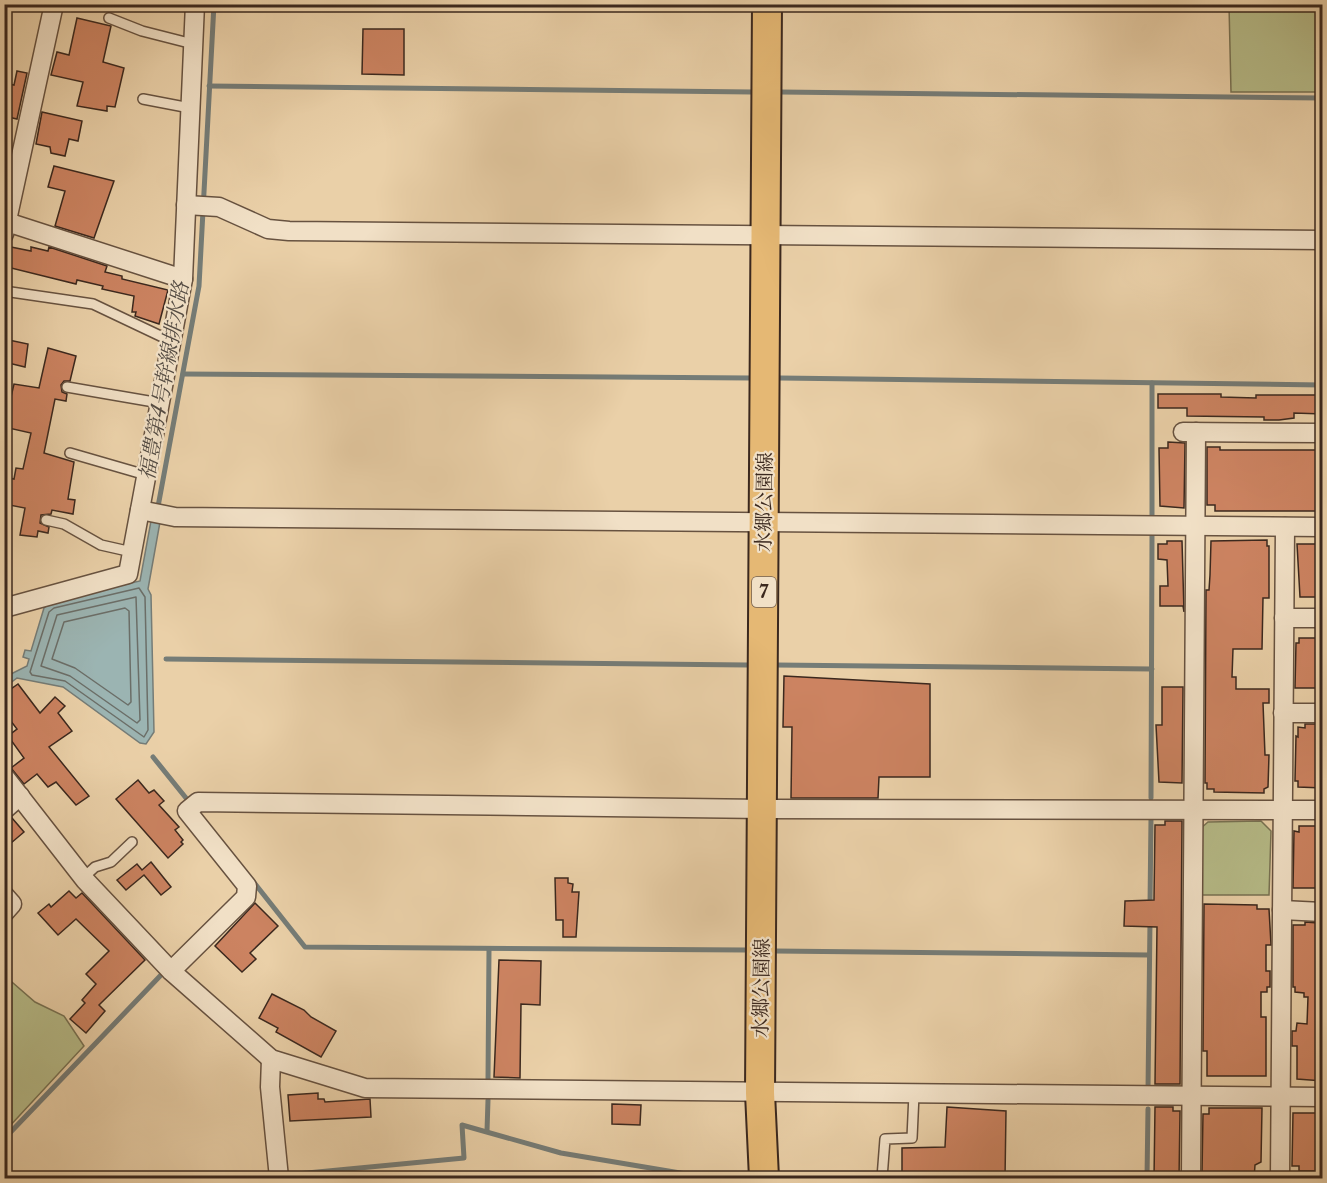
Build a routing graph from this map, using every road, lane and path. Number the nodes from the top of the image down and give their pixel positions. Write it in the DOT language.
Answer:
graph roads {
  1 [pos="54,4"];
  2 [pos="195,4"];
  3 [pos="767,4"];
  4 [pos="109,18"];
  5 [pos="193,44"];
  6 [pos="143,99"];
  7 [pos="190,108"];
  8 [pos="189,205"];
  9 [pos="6,228"];
  10 [pos="767,236"];
  11 [pos="1323,240"];
  12 [pos="183,279"];
  13 [pos="4,291"];
  14 [pos="171,341"];
  15 [pos="67,387"];
  16 [pos="160,403"];
  17 [pos="1323,433"];
  18 [pos="69,453"];
  19 [pos="146,475"];
  20 [pos="143,511"];
  21 [pos="46,520"];
  22 [pos="764,523"];
  23 [pos="1196,526"];
  24 [pos="1285,527"];
  25 [pos="1323,527"];
  26 [pos="132,552"];
  27 [pos="4,608"];
  28 [pos="1284,618"];
  29 [pos="1323,618"];
  30 [pos="1283,713"];
  31 [pos="1323,713"];
  32 [pos="4,776"];
  33 [pos="20,796"];
  34 [pos="1194,808"];
  35 [pos="764,809"];
  36 [pos="4,810"];
  37 [pos="1282,810"];
  38 [pos="1323,810"];
  39 [pos="132,842"];
  40 [pos="83,878"];
  41 [pos="4,895"];
  42 [pos="1282,910"];
  43 [pos="1323,912"];
  44 [pos="4,913"];
  45 [pos="171,970"];
  46 [pos="271,1059"];
  47 [pos="760,1093"];
  48 [pos="914,1094"];
  49 [pos="1280,1097"];
  50 [pos="1323,1097"];
  51 [pos="1191,1098"];
  52 [pos="279,1179"];
  53 [pos="764,1179"];
  54 [pos="882,1179"];
  55 [pos="1191,1179"];
  56 [pos="1280,1179"];
  1 -- 9 [label="street"];
  2 -- 5 [label="street"];
  3 -- 10 [label="main road, 水郷公園線 / 7"];
  4 -- 5 [label="lane"];
  5 -- 7 [label="street"];
  6 -- 7 [label="lane"];
  7 -- 8 [label="street"];
  8 -- 10 [label="street"];
  8 -- 12 [label="street"];
  9 -- 12 [label="street"];
  10 -- 11 [label="street"];
  10 -- 22 [label="main road, 水郷公園線 / 7"];
  12 -- 14 [label="street"];
  13 -- 14 [label="lane"];
  14 -- 16 [label="street"];
  15 -- 16 [label="lane"];
  16 -- 19 [label="street"];
  17 -- 23 [label="street"];
  18 -- 19 [label="lane"];
  19 -- 20 [label="street"];
  20 -- 22 [label="street"];
  20 -- 26 [label="street"];
  21 -- 26 [label="lane"];
  22 -- 23 [label="street"];
  22 -- 35 [label="main road, 水郷公園線 / 7"];
  23 -- 24 [label="street"];
  23 -- 34 [label="street"];
  24 -- 25 [label="street"];
  24 -- 28 [label="street"];
  26 -- 27 [label="street"];
  28 -- 29 [label="street"];
  28 -- 30 [label="street"];
  30 -- 31 [label="street"];
  30 -- 37 [label="street"];
  32 -- 33 [label="street"];
  33 -- 36 [label="street"];
  33 -- 40 [label="street"];
  34 -- 35 [label="street"];
  34 -- 37 [label="street"];
  34 -- 51 [label="street"];
  35 -- 45 [label="street"];
  35 -- 47 [label="main road, 水郷公園線 / 7"];
  37 -- 38 [label="street"];
  37 -- 42 [label="street"];
  39 -- 40 [label="lane"];
  40 -- 45 [label="street"];
  41 -- 44 [label="street"];
  42 -- 43 [label="street"];
  42 -- 49 [label="street"];
  45 -- 46 [label="street"];
  46 -- 47 [label="street"];
  46 -- 52 [label="street"];
  47 -- 48 [label="street"];
  47 -- 53 [label="main road, 水郷公園線 / 7"];
  48 -- 51 [label="street"];
  48 -- 54 [label="lane"];
  49 -- 50 [label="street"];
  49 -- 51 [label="street"];
  49 -- 56 [label="street"];
  51 -- 55 [label="street"];
}
